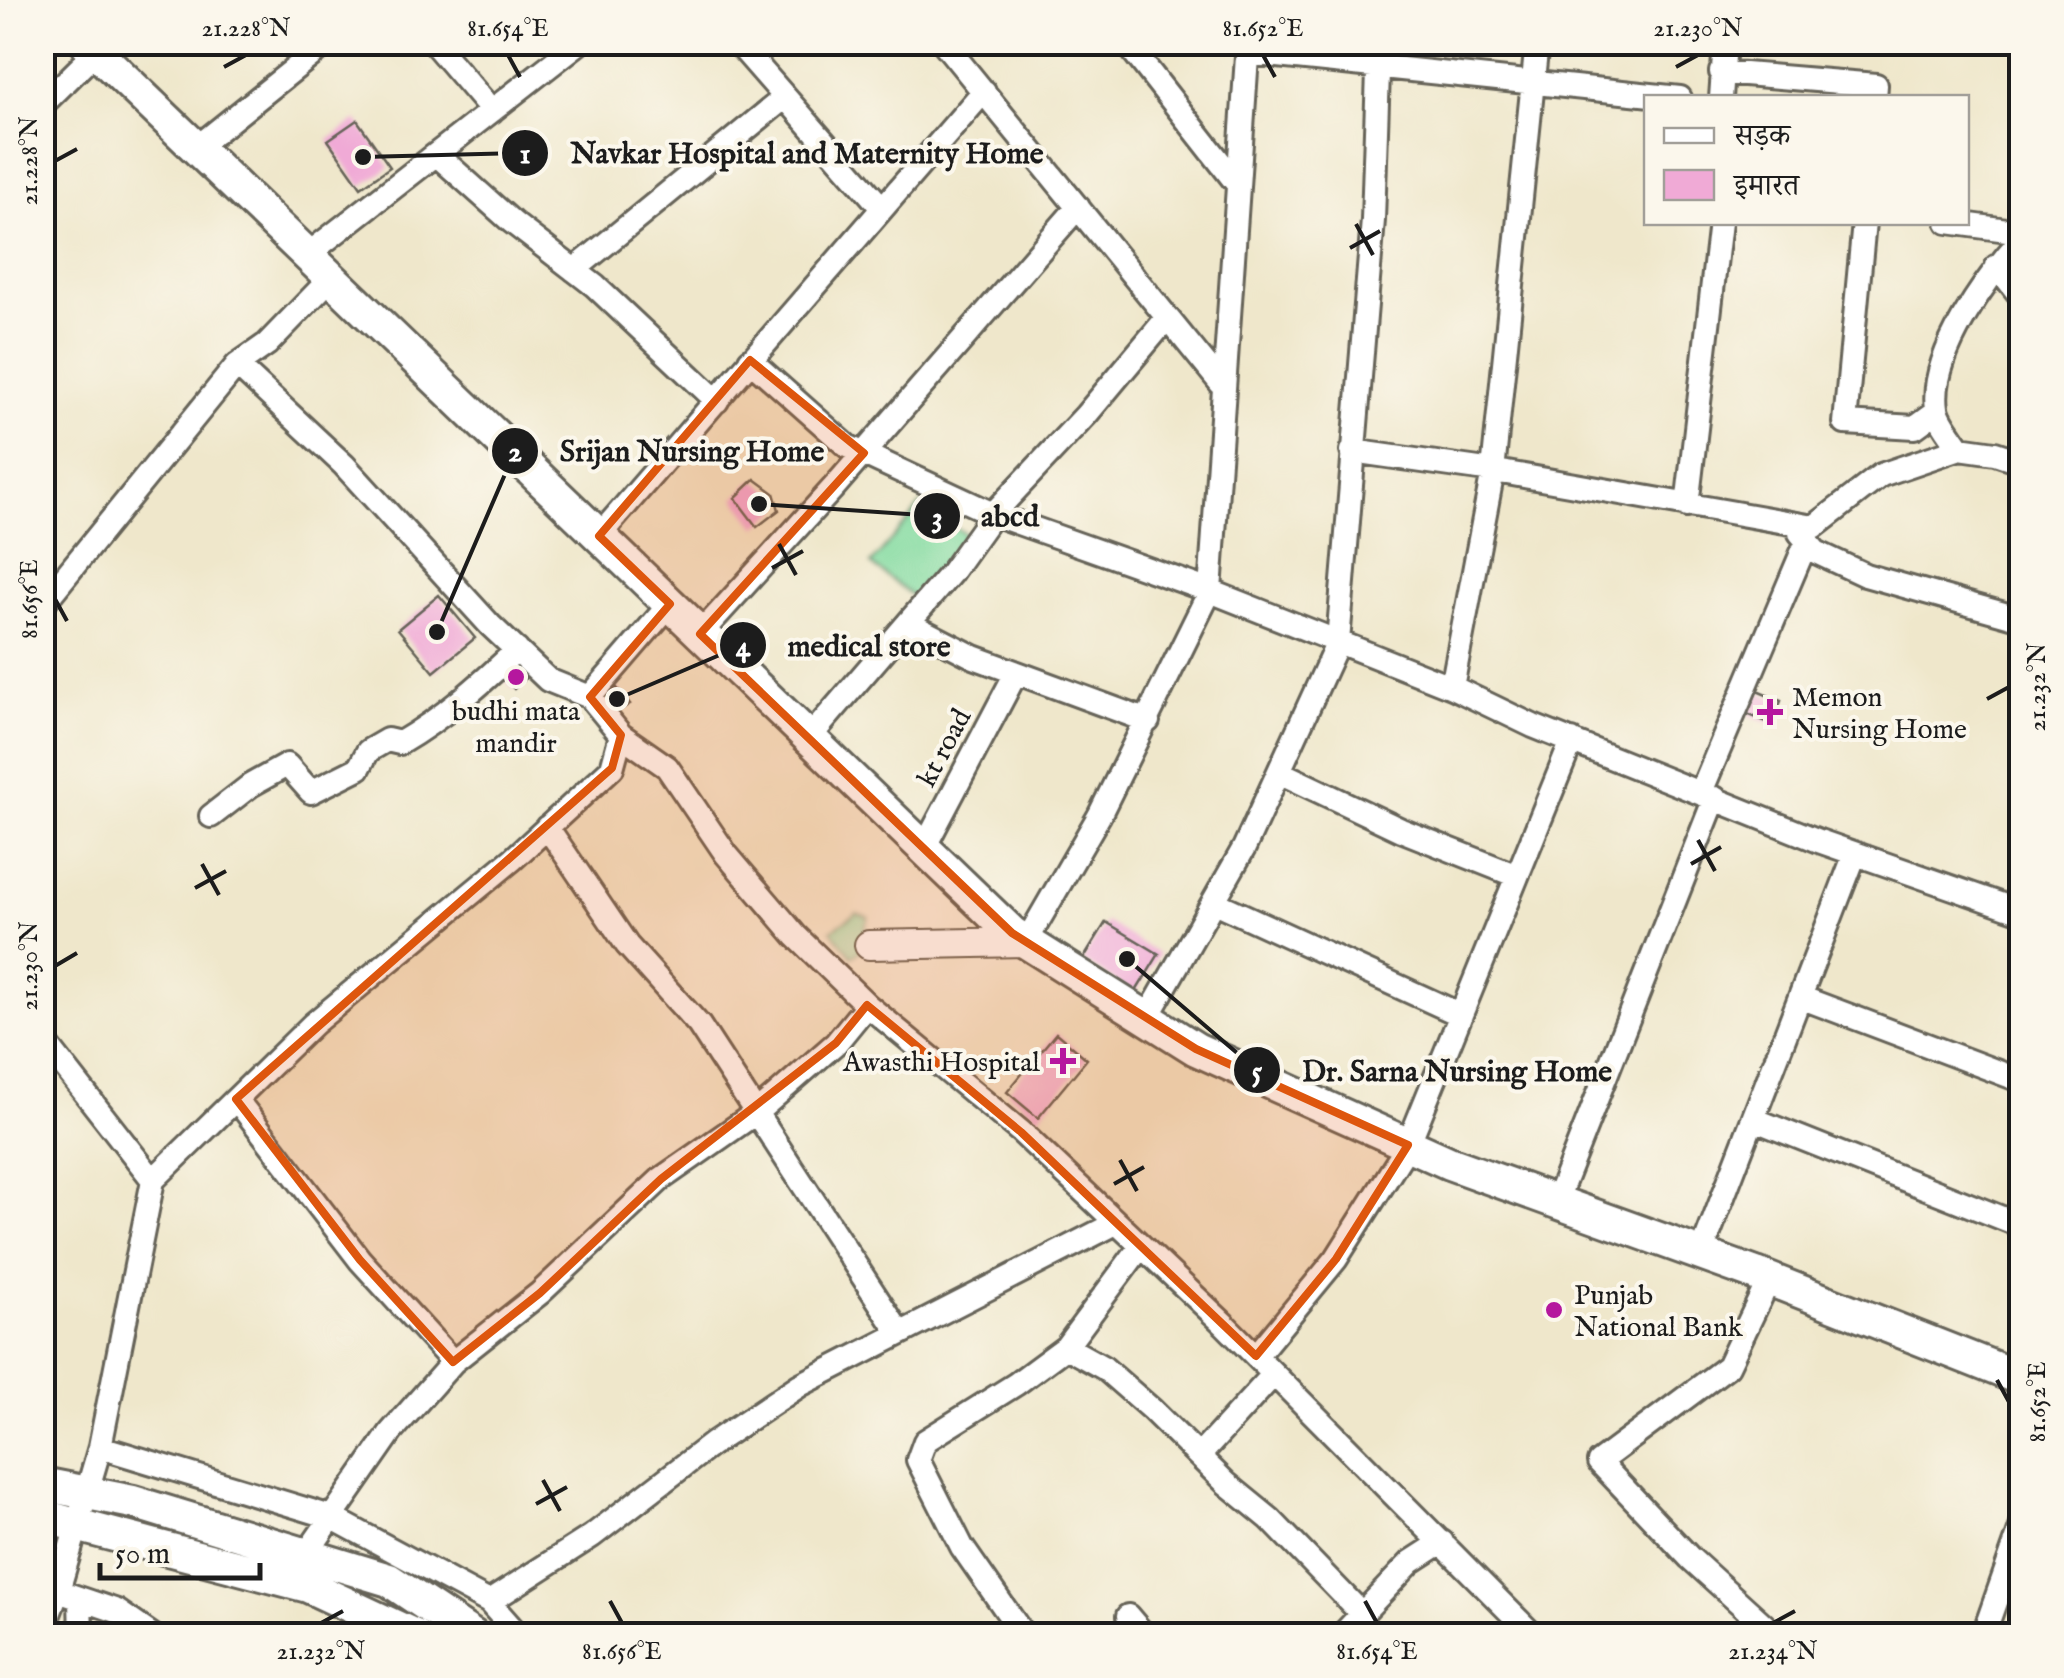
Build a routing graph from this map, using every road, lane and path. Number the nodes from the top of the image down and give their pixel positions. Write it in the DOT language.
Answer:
graph roads {
  1 [pos="434,42"];
  2 [pos="580,42"];
  3 [pos="737,42"];
  4 [pos="944,42"];
  5 [pos="1126,42"];
  6 [pos="1537,42"];
  7 [pos="1726,42"];
  8 [pos="324,43"];
  9 [pos="91,47"];
  10 [pos="1248,48"];
  11 [pos="1379,54"];
  12 [pos="1721,72"];
  13 [pos="1532,84"];
  14 [pos="984,91"];
  15 [pos="1648,95"];
  16 [pos="1721,95"];
  17 [pos="1875,95"];
  18 [pos="784,98"];
  19 [pos="42,104"];
  20 [pos="492,112"];
  21 [pos="196,148"];
  22 [pos="437,155"];
  23 [pos="1238,185"];
  24 [pos="1078,207"];
  25 [pos="882,208"];
  26 [pos="1720,225"];
  27 [pos="1864,225"];
  28 [pos="1965,225"];
  29 [pos="2022,235"];
  30 [pos="319,266"];
  31 [pos="1996,266"];
  32 [pos="574,270"];
  33 [pos="2022,298"];
  34 [pos="1168,318"];
  35 [pos="750,360"];
  36 [pos="237,365"];
  37 [pos="1223,386"];
  38 [pos="717,402"];
  39 [pos="1937,410"];
  40 [pos="1960,448"];
  41 [pos="1352,451"];
  42 [pos="864,454"];
  43 [pos="2022,462"];
  44 [pos="1493,471"];
  45 [pos="1687,506"];
  46 [pos="993,514"];
  47 [pos="1800,532"];
  48 [pos="599,536"];
  49 [pos="1210,592"];
  50 [pos="670,604"];
  51 [pos="42,606"];
  52 [pos="2022,619"];
  53 [pos="908,623"];
  54 [pos="700,634"];
  55 [pos="1338,642"];
  56 [pos="517,650"];
  57 [pos="1016,674"];
  58 [pos="1452,687"];
  59 [pos="590,696"];
  60 [pos="1148,721"];
  61 [pos="620,735"];
  62 [pos="809,738"];
  63 [pos="1572,741"];
  64 [pos="1279,772"];
  65 [pos="1708,795"];
  66 [pos="211,816"];
  67 [pos="548,828"];
  68 [pos="924,848"];
  69 [pos="1855,854"];
  70 [pos="1517,876"];
  71 [pos="1214,902"];
  72 [pos="2022,912"];
  73 [pos="1026,942"];
  74 [pos="869,945"];
  75 [pos="1800,997"];
  76 [pos="867,1005"];
  77 [pos="1460,1015"];
  78 [pos="1147,1018"];
  79 [pos="42,1038"];
  80 [pos="2022,1081"];
  81 [pos="236,1099"];
  82 [pos="756,1112"];
  83 [pos="1753,1120"];
  84 [pos="1408,1144"];
  85 [pos="153,1180"];
  86 [pos="1556,1202"];
  87 [pos="1116,1223"];
  88 [pos="2022,1226"];
  89 [pos="1141,1246"];
  90 [pos="1701,1254"];
  91 [pos="1770,1280"];
  92 [pos="899,1332"];
  93 [pos="1066,1347"];
  94 [pos="1256,1356"];
  95 [pos="453,1362"];
  96 [pos="1274,1374"];
  97 [pos="2022,1379"];
  98 [pos="100,1447"];
  99 [pos="1199,1456"];
  100 [pos="42,1484"];
  101 [pos="86,1493"];
  102 [pos="42,1516"];
  103 [pos="332,1518"];
  104 [pos="76,1525"];
  105 [pos="2022,1525"];
  106 [pos="1442,1542"];
  107 [pos="307,1553"];
  108 [pos="69,1595"];
  109 [pos="489,1602"];
  110 [pos="117,1611"];
  111 [pos="1363,1615"];
  112 [pos="1128,1616"];
  113 [pos="42,1632"];
  114 [pos="81,1636"];
  115 [pos="126,1636"];
  116 [pos="153,1636"];
  117 [pos="415,1636"];
  118 [pos="473,1636"];
  119 [pos="518,1636"];
  120 [pos="1024,1636"];
  121 [pos="1145,1636"];
  122 [pos="1341,1636"];
  123 [pos="1534,1636"];
  124 [pos="1776,1636"];
  125 [pos="1983,1636"];
  1 -- 20 [label="street"];
  2 -- 20 [label="street"];
  3 -- 18 [label="street"];
  4 -- 14 [label="street"];
  5 -- 23 [label="street"];
  6 -- 13 [label="street"];
  7 -- 12 [label="street"];
  8 -- 21 [label="street"];
  9 -- 19 [label="street"];
  9 -- 21 [label="main road"];
  10 -- 11 [label="street"];
  10 -- 23 [label="street"];
  11 -- 13 [label="street"];
  11 -- 41 [label="street"];
  12 -- 16 [label="street"];
  12 -- 17 [label="street"];
  13 -- 15 [label="street"];
  13 -- 44 [label="street"];
  14 -- 24 [label="street"];
  14 -- 25 [label="street"];
  18 -- 25 [label="street"];
  18 -- 32 [label="street"];
  20 -- 22 [label="street"];
  21 -- 30 [label="main road"];
  22 -- 30 [label="street"];
  22 -- 32 [label="street"];
  23 -- 37 [label="street"];
  24 -- 34 [label="street"];
  24 -- 42 [label="street"];
  25 -- 35 [label="street"];
  26 -- 45 [label="street"];
  27 -- 39 [label="street"];
  28 -- 29 [label="street"];
  29 -- 31 [label="street"];
  30 -- 36 [label="street"];
  30 -- 48 [label="main road"];
  31 -- 33 [label="street"];
  31 -- 39 [label="street"];
  32 -- 38 [label="street"];
  34 -- 37 [label="street"];
  34 -- 46 [label="street"];
  35 -- 38 [label="street"];
  35 -- 42 [label="street"];
  36 -- 51 [label="street"];
  36 -- 56 [label="street"];
  37 -- 49 [label="street"];
  38 -- 48 [label="street"];
  39 -- 40 [label="street"];
  40 -- 43 [label="street"];
  40 -- 47 [label="street"];
  41 -- 44 [label="street"];
  41 -- 55 [label="street"];
  42 -- 46 [label="street"];
  42 -- 54 [label="street"];
  44 -- 45 [label="street"];
  44 -- 58 [label="street"];
  45 -- 47 [label="street"];
  46 -- 49 [label="street"];
  46 -- 53 [label="street"];
  47 -- 52 [label="street"];
  47 -- 65 [label="street"];
  48 -- 50 [label="main road"];
  49 -- 55 [label="street"];
  49 -- 60 [label="street"];
  50 -- 54 [label="main road"];
  50 -- 59 [label="street"];
  53 -- 57 [label="street"];
  53 -- 62 [label="street"];
  54 -- 62 [label="main road"];
  55 -- 58 [label="street"];
  55 -- 64 [label="street"];
  56 -- 59 [label="street"];
  56 -- 66 [label="street"];
  57 -- 60 [label="street"];
  57 -- 68 [label="street, kt road"];
  58 -- 63 [label="street"];
  59 -- 61 [label="street"];
  60 -- 73 [label="street"];
  61 -- 67 [label="street"];
  61 -- 76 [label="street"];
  62 -- 68 [label="main road"];
  63 -- 65 [label="street"];
  63 -- 70 [label="street"];
  64 -- 70 [label="street"];
  64 -- 71 [label="street"];
  65 -- 69 [label="street"];
  65 -- 86 [label="street"];
  67 -- 81 [label="street"];
  67 -- 82 [label="street"];
  68 -- 73 [label="main road"];
  69 -- 72 [label="street"];
  69 -- 75 [label="street"];
  70 -- 77 [label="street"];
  71 -- 77 [label="street"];
  71 -- 78 [label="street"];
  73 -- 74 [label="street"];
  73 -- 78 [label="main road"];
  75 -- 80 [label="street"];
  75 -- 83 [label="street"];
  76 -- 82 [label="street"];
  76 -- 87 [label="street"];
  77 -- 84 [label="street"];
  78 -- 84 [label="main road"];
  79 -- 85 [label="street"];
  81 -- 85 [label="street"];
  81 -- 95 [label="street"];
  82 -- 92 [label="street"];
  82 -- 95 [label="street"];
  83 -- 88 [label="street"];
  83 -- 90 [label="street"];
  84 -- 86 [label="main road"];
  84 -- 94 [label="street"];
  85 -- 98 [label="street"];
  86 -- 90 [label="main road"];
  87 -- 89 [label="street"];
  87 -- 92 [label="street"];
  89 -- 93 [label="street"];
  89 -- 94 [label="street"];
  90 -- 91 [label="main road"];
  91 -- 97 [label="main road"];
  91 -- 124 [label="street"];
  92 -- 109 [label="street"];
  93 -- 99 [label="street"];
  93 -- 120 [label="street"];
  94 -- 96 [label="street"];
  95 -- 103 [label="street"];
  96 -- 99 [label="street"];
  96 -- 106 [label="street"];
  98 -- 101 [label="street"];
  98 -- 103 [label="street"];
  99 -- 111 [label="street"];
  100 -- 101 [label="main road"];
  101 -- 104 [label="street"];
  101 -- 107 [label="main road"];
  102 -- 104 [label="main road"];
  103 -- 107 [label="street"];
  103 -- 109 [label="street"];
  104 -- 108 [label="street"];
  104 -- 117 [label="main road"];
  105 -- 125 [label="street"];
  106 -- 111 [label="street"];
  106 -- 123 [label="street"];
  107 -- 118 [label="main road"];
  108 -- 110 [label="street"];
  108 -- 113 [label="street"];
  108 -- 114 [label="street"];
  109 -- 119 [label="street"];
  110 -- 115 [label="street"];
  110 -- 116 [label="street"];
  111 -- 122 [label="street"];
  112 -- 121 [label="street"];
}
